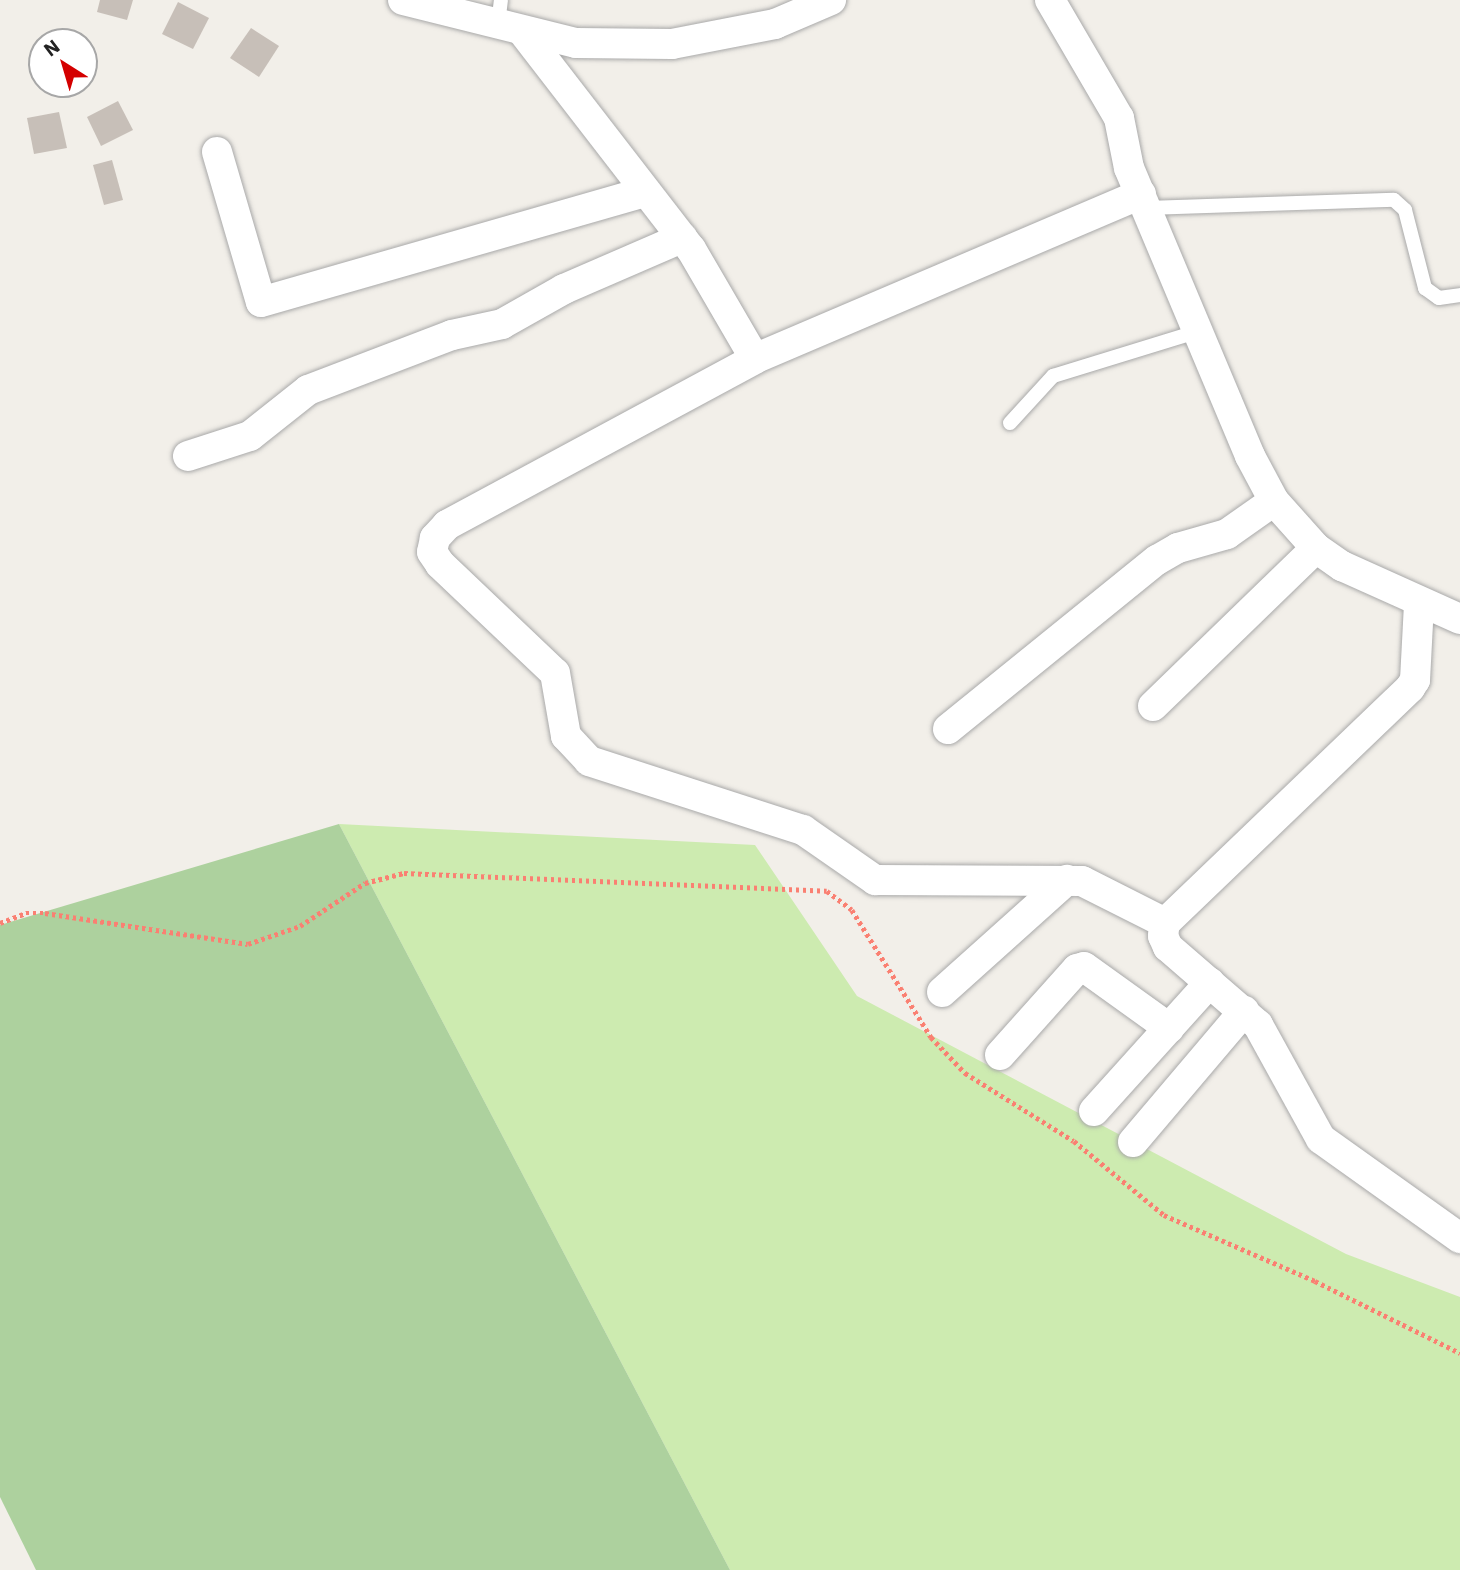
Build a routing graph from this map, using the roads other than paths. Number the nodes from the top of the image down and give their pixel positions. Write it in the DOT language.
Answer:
graph roads {
  1 [pos="403,0"];
  2 [pos="831,0"];
  3 [pos="1050,0"];
  4 [pos="507,19"];
  5 [pos="217,152"];
  6 [pos="645,192"];
  7 [pos="1144,201"];
  8 [pos="682,238"];
  9 [pos="1460,295"];
  10 [pos="1199,331"];
  11 [pos="755,359"];
  12 [pos="1010,423"];
  13 [pos="188,456"];
  14 [pos="1274,501"];
  15 [pos="1316,548"];
  16 [pos="1419,604"];
  17 [pos="1460,619"];
  18 [pos="1153,706"];
  19 [pos="948,729"];
  20 [pos="1067,880"];
  21 [pos="1165,923"];
  22 [pos="1210,982"];
  23 [pos="942,992"];
  24 [pos="1244,1011"];
  25 [pos="1170,1028"];
  26 [pos="1000,1055"];
  27 [pos="1094,1111"];
  28 [pos="1133,1142"];
  29 [pos="1460,1238"];
  1 -- 4 [label="street"];
  2 -- 4 [label="street"];
  3 -- 7 [label="street"];
  4 -- 6 [label="street"];
  5 -- 6 [label="street"];
  6 -- 8 [label="street"];
  7 -- 9 [label="lane"];
  7 -- 10 [label="street"];
  7 -- 11 [label="street"];
  8 -- 11 [label="street"];
  8 -- 13 [label="street"];
  10 -- 12 [label="lane"];
  10 -- 14 [label="street"];
  11 -- 20 [label="street"];
  14 -- 15 [label="street"];
  14 -- 19 [label="street"];
  15 -- 16 [label="street"];
  15 -- 18 [label="street"];
  16 -- 17 [label="street"];
  16 -- 21 [label="street"];
  20 -- 21 [label="street"];
  20 -- 23 [label="street"];
  21 -- 22 [label="street"];
  22 -- 24 [label="street"];
  22 -- 25 [label="street"];
  24 -- 28 [label="street"];
  24 -- 29 [label="street"];
  25 -- 26 [label="street"];
  25 -- 27 [label="street"];
}
